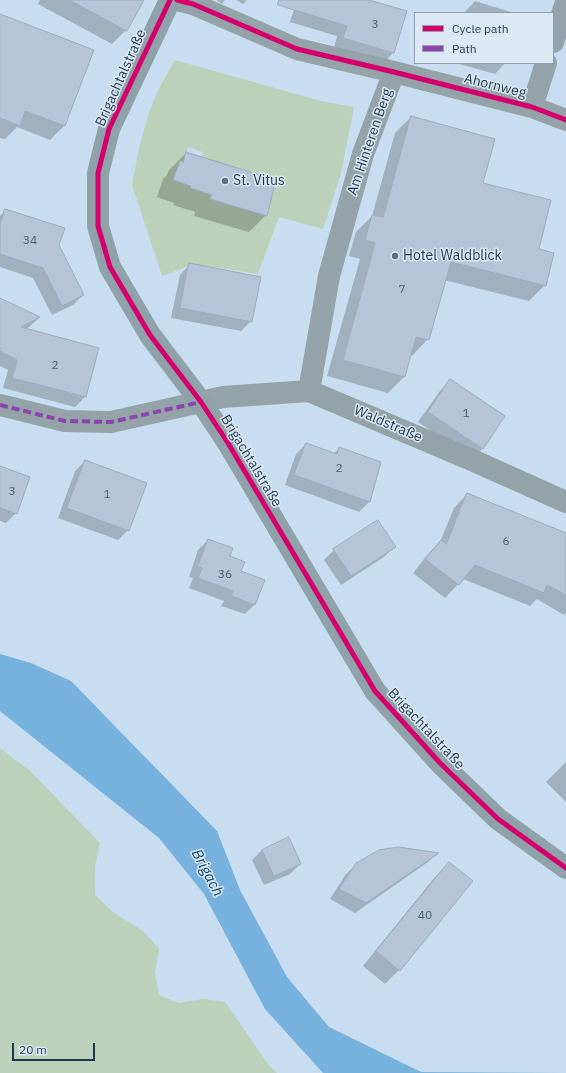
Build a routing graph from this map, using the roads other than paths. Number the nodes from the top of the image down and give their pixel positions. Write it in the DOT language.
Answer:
graph roads {
  1 [pos="170,0"];
  2 [pos="177,0"];
  3 [pos="566,2"];
  4 [pos="554,39"];
  5 [pos="546,64"];
  6 [pos="394,72"];
  7 [pos="532,107"];
  8 [pos="566,120"];
  9 [pos="308,391"];
  10 [pos="201,402"];
  11 [pos="0,405"];
  12 [pos="566,502"];
  13 [pos="566,868"];
  1 -- 10 [label="street, Brigachtalstraße"];
  2 -- 6 [label="street, Am Hinteren Berg"];
  3 -- 4 [label="street"];
  5 -- 7 [label="street"];
  6 -- 7 [label="street, Ahornweg"];
  6 -- 9 [label="street, Am Hinteren Berg"];
  7 -- 8 [label="street, Ahornweg"];
  9 -- 10 [label="street, Waldstraße"];
  9 -- 12 [label="street, Waldstraße"];
  10 -- 11 [label="street, Waldstraße"];
  10 -- 13 [label="street, Brigachtalstraße"];
}
